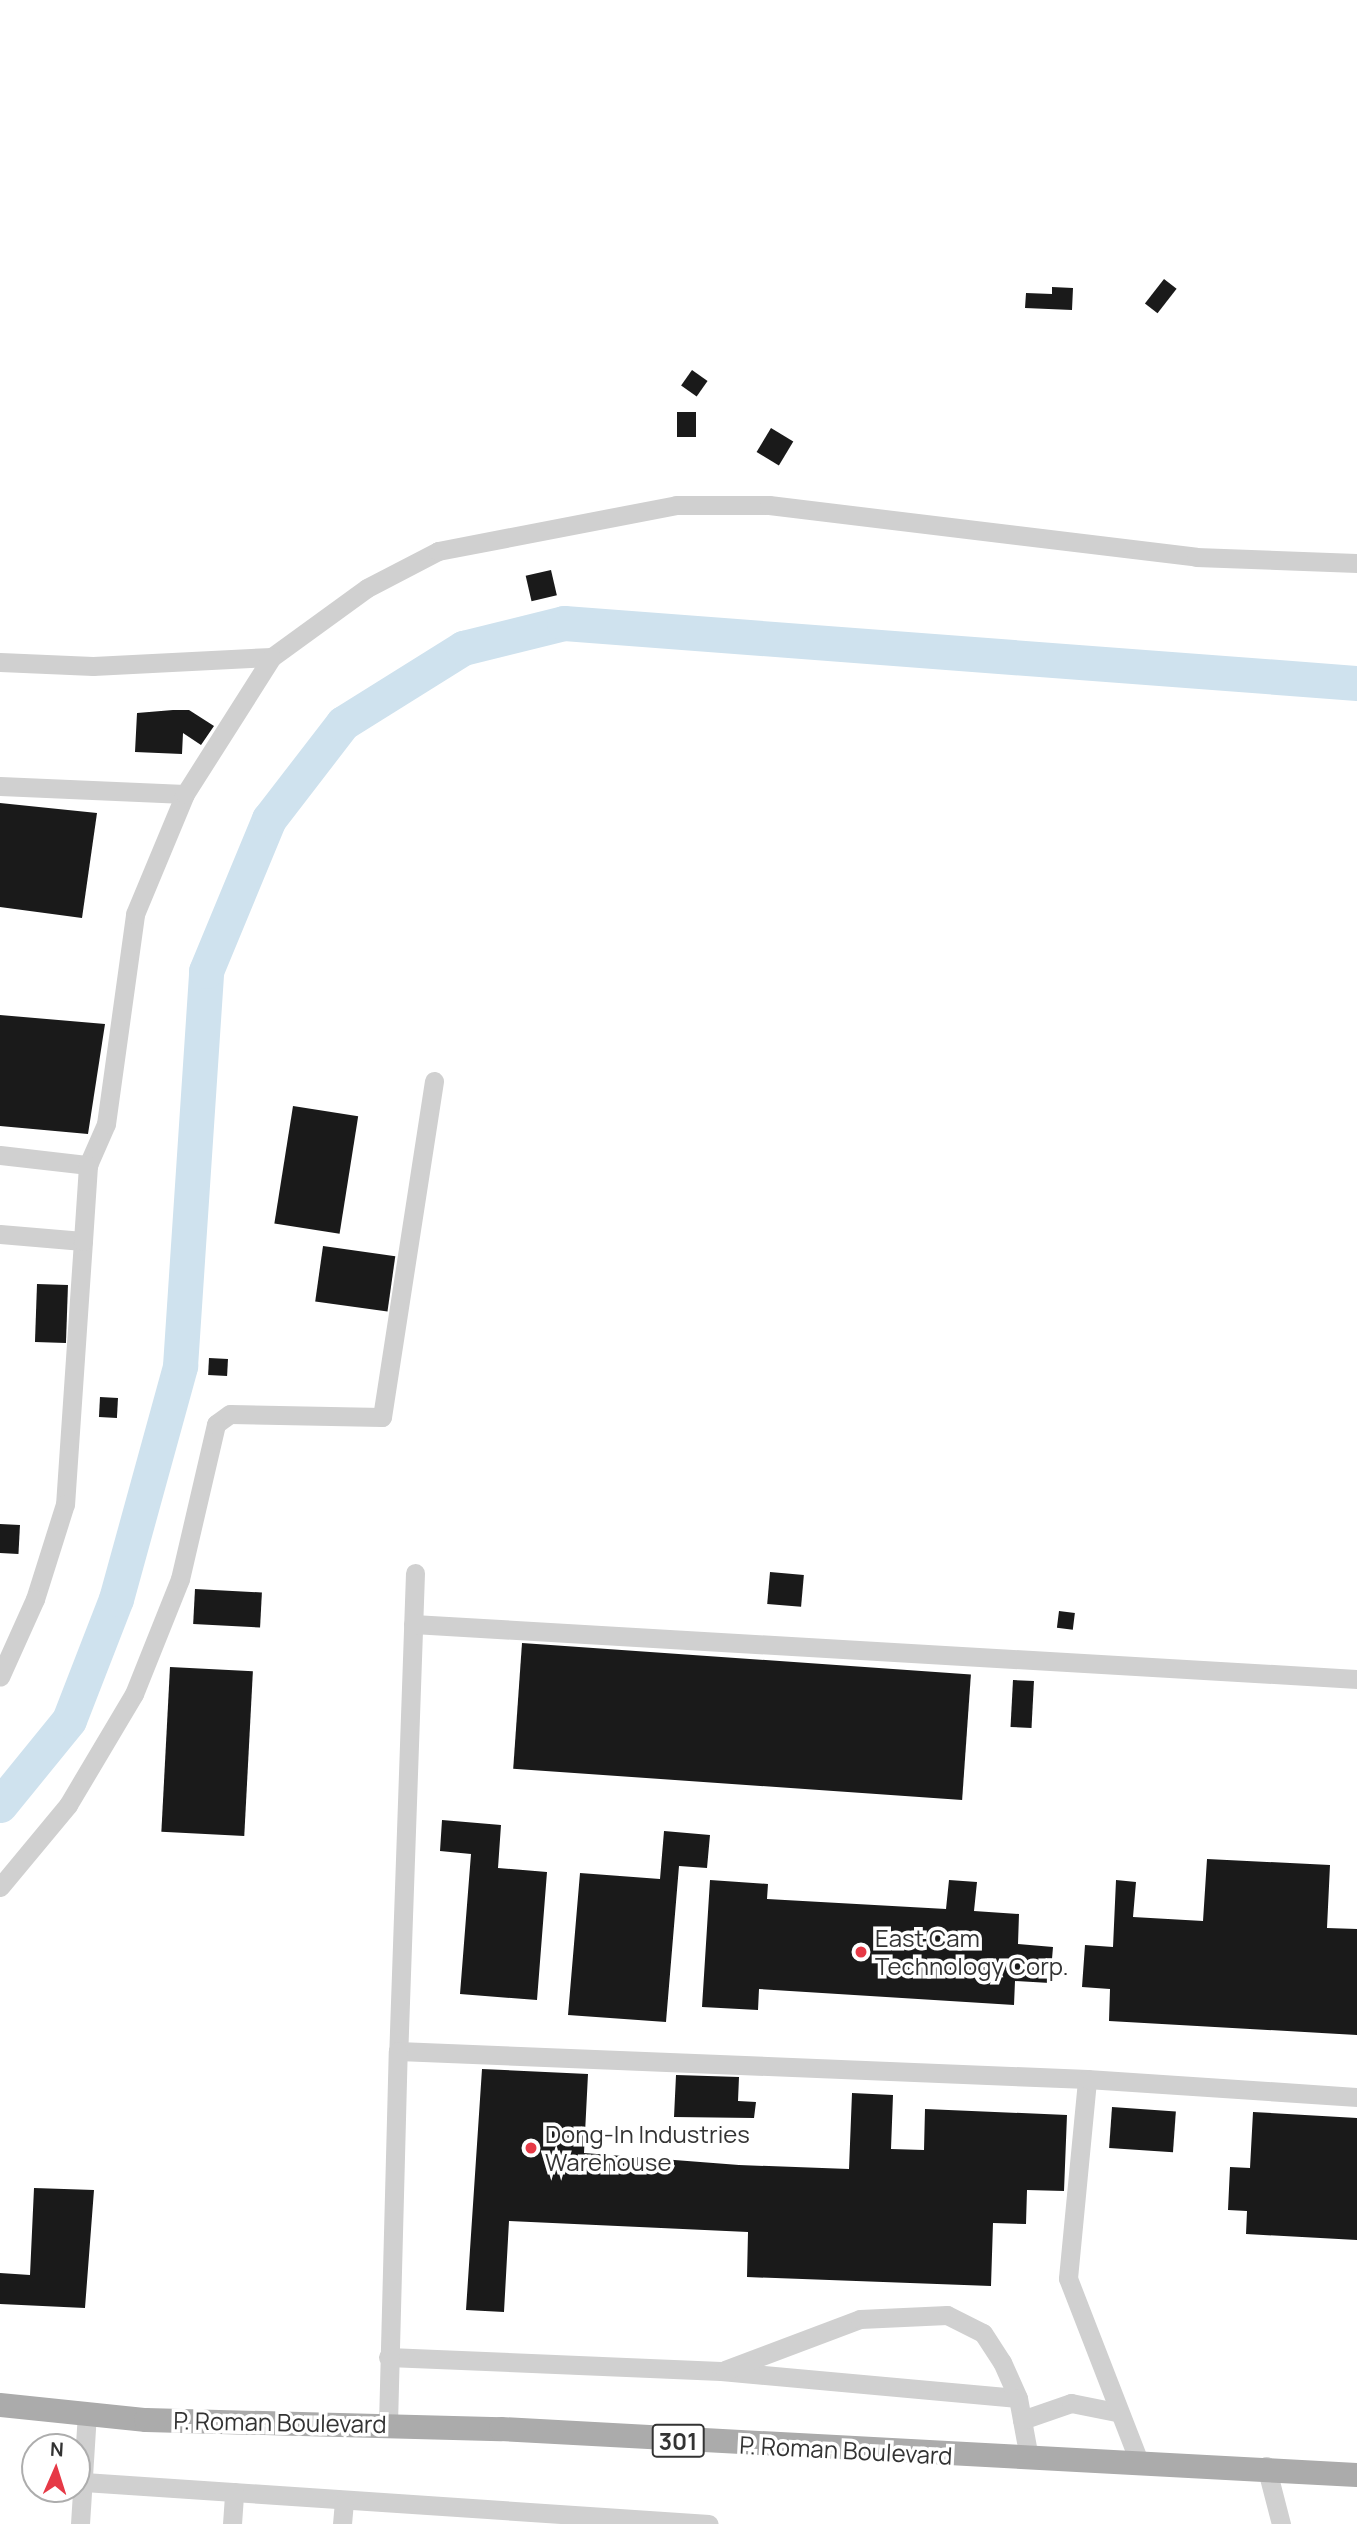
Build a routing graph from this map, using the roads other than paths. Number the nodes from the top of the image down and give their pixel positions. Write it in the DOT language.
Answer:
graph roads {
  1 [pos="1357,563"];
  2 [pos="272,657"];
  3 [pos="0,662"];
  4 [pos="0,786"];
  5 [pos="185,794"];
  6 [pos="434,1081"];
  7 [pos="0,1155"];
  8 [pos="89,1165"];
  9 [pos="0,1234"];
  10 [pos="83,1241"];
  11 [pos="415,1573"];
  12 [pos="413,1624"];
  13 [pos="0,1677"];
  14 [pos="1357,1679"];
  15 [pos="0,1887"];
  16 [pos="398,2051"];
  17 [pos="1087,2079"];
  18 [pos="1357,2098"];
  19 [pos="388,2357"];
  20 [pos="721,2371"];
  21 [pos="1018,2398"];
  22 [pos="0,2405"];
  23 [pos="1116,2412"];
  24 [pos="87,2413"];
  25 [pos="1022,2420"];
  26 [pos="388,2424"];
  27 [pos="86,2433"];
  28 [pos="1030,2458"];
  29 [pos="1140,2464"];
  30 [pos="1266,2466"];
  31 [pos="1357,2475"];
  32 [pos="91,2482"];
  33 [pos="234,2492"];
  34 [pos="344,2502"];
  35 [pos="82,2503"];
  36 [pos="80,2524"];
  37 [pos="232,2524"];
  38 [pos="342,2524"];
  39 [pos="709,2524"];
  40 [pos="1281,2524"];
  1 -- 2 [label="street"];
  2 -- 3 [label="street"];
  2 -- 5 [label="street"];
  4 -- 5 [label="street"];
  5 -- 8 [label="street"];
  6 -- 15 [label="street"];
  7 -- 8 [label="street"];
  8 -- 10 [label="street"];
  9 -- 10 [label="street"];
  10 -- 13 [label="street"];
  11 -- 12 [label="street"];
  12 -- 14 [label="street"];
  12 -- 16 [label="street"];
  16 -- 17 [label="street"];
  16 -- 19 [label="street"];
  17 -- 18 [label="street"];
  17 -- 23 [label="street"];
  19 -- 20 [label="street"];
  19 -- 26 [label="street"];
  20 -- 21 [label="street"];
  20 -- 21 [label="street"];
  21 -- 25 [label="street"];
  22 -- 24 [label="main road, P. Roman Boulevard / 301"];
  23 -- 25 [label="street"];
  23 -- 29 [label="street"];
  24 -- 26 [label="main road, P. Roman Boulevard / 301"];
  24 -- 27 [label="street"];
  25 -- 28 [label="street"];
  26 -- 28 [label="main road, P. Roman Boulevard / 301"];
  28 -- 29 [label="main road, P. Roman Boulevard / 301"];
  29 -- 30 [label="main road, P. Roman Boulevard / 301"];
  30 -- 31 [label="main road, P. Roman Boulevard / 301"];
  30 -- 40 [label="street"];
  32 -- 33 [label="street"];
  33 -- 34 [label="street"];
  33 -- 37 [label="street"];
  34 -- 38 [label="street"];
  34 -- 39 [label="street"];
  35 -- 36 [label="street"];
}
